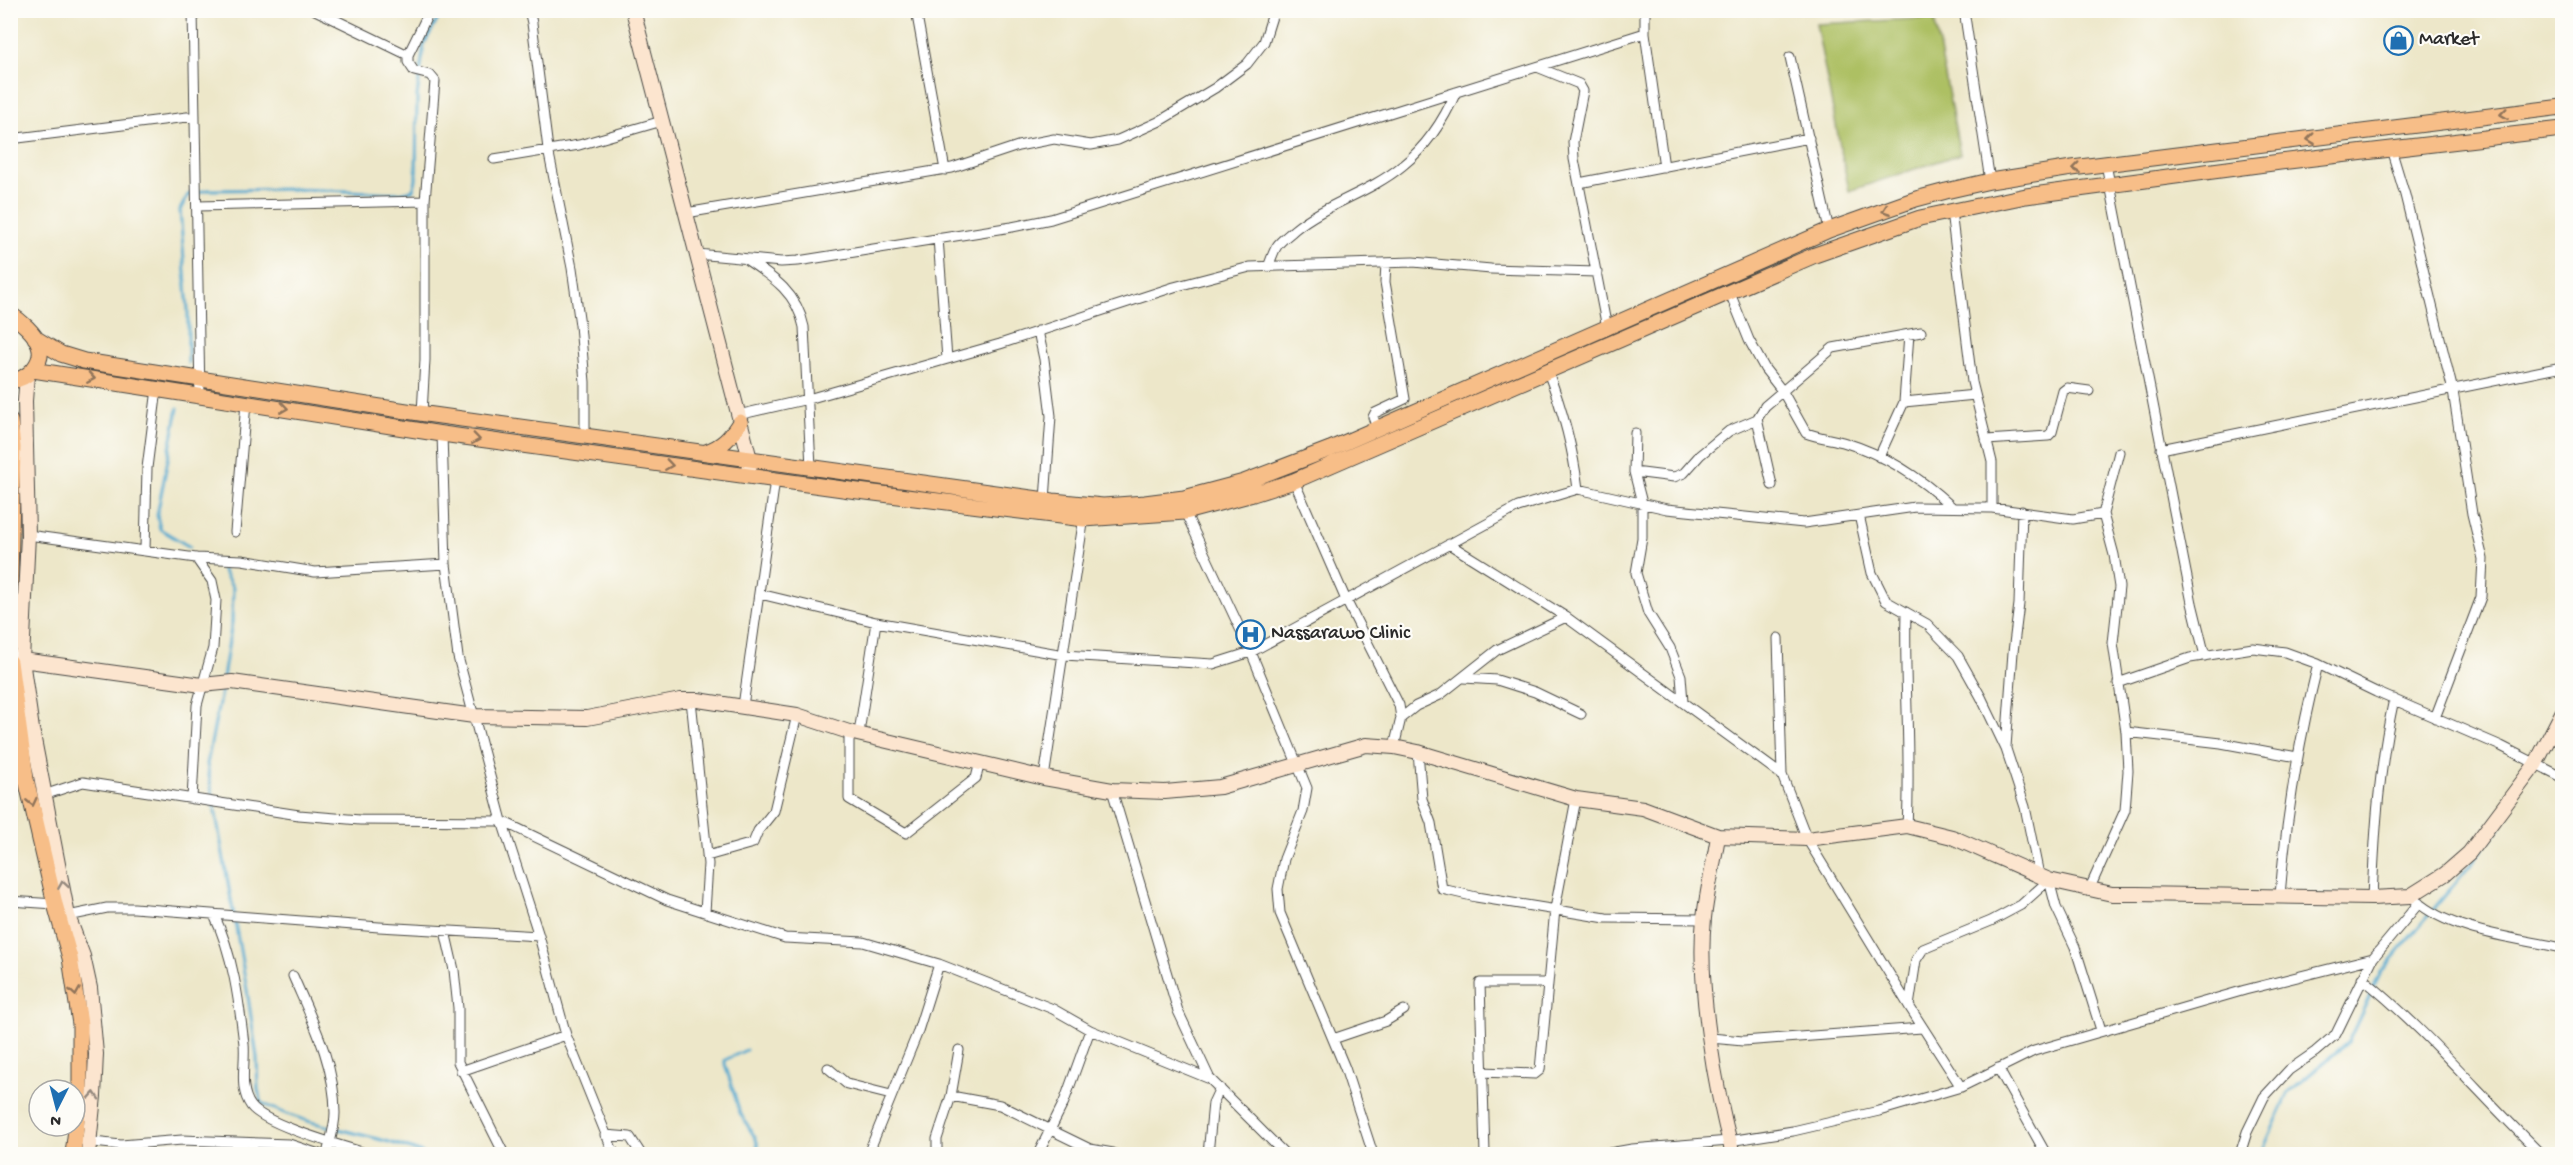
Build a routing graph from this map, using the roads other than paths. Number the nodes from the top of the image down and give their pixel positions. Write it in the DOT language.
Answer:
graph roads {
  1 [pos="193,10"];
  2 [pos="315,10"];
  3 [pos="430,10"];
  4 [pos="529,10"];
  5 [pos="633,10"];
  6 [pos="916,10"];
  7 [pos="1645,10"];
  8 [pos="1964,10"];
  9 [pos="1271,14"];
  10 [pos="1645,33"];
  11 [pos="408,55"];
  12 [pos="1790,57"];
  13 [pos="1537,67"];
  14 [pos="1456,92"];
  15 [pos="2562,107"];
  16 [pos="195,116"];
  17 [pos="662,121"];
  18 [pos="2562,129"];
  19 [pos="1809,138"];
  20 [pos="10,139"];
  21 [pos="2277,143"];
  22 [pos="548,149"];
  23 [pos="2391,149"];
  24 [pos="494,159"];
  25 [pos="2280,162"];
  26 [pos="2106,164"];
  27 [pos="1664,167"];
  28 [pos="945,170"];
  29 [pos="1990,181"];
  30 [pos="1579,183"];
  31 [pos="2111,184"];
  32 [pos="425,201"];
  33 [pos="198,206"];
  34 [pos="1952,211"];
  35 [pos="686,213"];
  36 [pos="1829,230"];
  37 [pos="938,238"];
  38 [pos="697,254"];
  39 [pos="746,259"];
  40 [pos="1386,264"];
  41 [pos="1268,267"];
  42 [pos="1597,272"];
  43 [pos="1730,293"];
  44 [pos="12,313"];
  45 [pos="1607,328"];
  46 [pos="1038,331"];
  47 [pos="1921,332"];
  48 [pos="1909,334"];
  49 [pos="35,338"];
  50 [pos="946,359"];
  51 [pos="2562,367"];
  52 [pos="1548,372"];
  53 [pos="30,373"];
  54 [pos="200,379"];
  55 [pos="10,381"];
  56 [pos="158,388"];
  57 [pos="2089,391"];
  58 [pos="2453,391"];
  59 [pos="1783,392"];
  60 [pos="1976,395"];
  61 [pos="200,396"];
  62 [pos="808,399"];
  63 [pos="1904,402"];
  64 [pos="246,403"];
  65 [pos="422,413"];
  66 [pos="739,419"];
  67 [pos="1756,419"];
  68 [pos="10,421"];
  69 [pos="1377,428"];
  70 [pos="1635,433"];
  71 [pos="442,434"];
  72 [pos="585,436"];
  73 [pos="1986,440"];
  74 [pos="2161,449"];
  75 [pos="706,452"];
  76 [pos="2119,452"];
  77 [pos="1879,456"];
  78 [pos="750,459"];
  79 [pos="811,467"];
  80 [pos="1634,472"];
  81 [pos="749,476"];
  82 [pos="775,480"];
  83 [pos="1294,481"];
  84 [pos="1772,485"];
  85 [pos="1578,489"];
  86 [pos="1045,500"];
  87 [pos="1642,503"];
  88 [pos="1952,507"];
  89 [pos="1992,508"];
  90 [pos="2022,511"];
  91 [pos="1085,512"];
  92 [pos="1185,512"];
  93 [pos="2103,514"];
  94 [pos="1859,515"];
  95 [pos="235,532"];
  96 [pos="28,535"];
  97 [pos="11,538"];
  98 [pos="1449,544"];
  99 [pos="145,550"];
  100 [pos="196,558"];
  101 [pos="446,564"];
  102 [pos="10,581"];
  103 [pos="760,594"];
  104 [pos="1346,600"];
  105 [pos="1906,612"];
  106 [pos="1566,617"];
  107 [pos="876,622"];
  108 [pos="1778,638"];
  109 [pos="1251,652"];
  110 [pos="1064,655"];
  111 [pos="2205,656"];
  112 [pos="14,658"];
  113 [pos="2318,663"];
  114 [pos="1464,678"];
  115 [pos="2118,683"];
  116 [pos="207,685"];
  117 [pos="2394,699"];
  118 [pos="691,700"];
  119 [pos="1683,702"];
  120 [pos="742,706"];
  121 [pos="2562,712"];
  122 [pos="1581,714"];
  123 [pos="797,715"];
  124 [pos="474,716"];
  125 [pos="1401,718"];
  126 [pos="2436,718"];
  127 [pos="2126,732"];
  128 [pos="854,733"];
  129 [pos="1394,747"];
  130 [pos="2006,749"];
  131 [pos="1418,752"];
  132 [pos="2297,756"];
  133 [pos="980,762"];
  134 [pos="1297,764"];
  135 [pos="2535,765"];
  136 [pos="1782,775"];
  137 [pos="2562,777"];
  138 [pos="1044,778"];
  139 [pos="18,779"];
  140 [pos="1112,790"];
  141 [pos="44,795"];
  142 [pos="192,799"];
  143 [pos="1576,799"];
  144 [pos="502,821"];
  145 [pos="1907,826"];
  146 [pos="1718,836"];
  147 [pos="1807,839"];
  148 [pos="707,856"];
  149 [pos="2044,877"];
  150 [pos="2089,890"];
  151 [pos="2280,896"];
  152 [pos="2372,898"];
  153 [pos="2414,900"];
  154 [pos="10,901"];
  155 [pos="55,904"];
  156 [pos="1555,909"];
  157 [pos="705,912"];
  158 [pos="214,915"];
  159 [pos="68,916"];
  160 [pos="1704,919"];
  161 [pos="446,931"];
  162 [pos="539,936"];
  163 [pos="2562,948"];
  164 [pos="2373,958"];
  165 [pos="939,964"];
  166 [pos="293,976"];
  167 [pos="2364,980"];
  168 [pos="1548,983"];
  169 [pos="1909,1006"];
  170 [pos="1404,1010"];
  171 [pos="1922,1028"];
  172 [pos="1090,1030"];
  173 [pos="2101,1030"];
  174 [pos="566,1035"];
  175 [pos="1711,1038"];
  176 [pos="1333,1039"];
  177 [pos="959,1050"];
  178 [pos="828,1068"];
  179 [pos="1998,1068"];
  180 [pos="462,1071"];
  181 [pos="1482,1072"];
  182 [pos="1210,1079"];
  183 [pos="1961,1087"];
  184 [pos="1220,1088"];
  185 [pos="891,1095"];
  186 [pos="951,1096"];
  187 [pos="1050,1130"];
  188 [pos="605,1135"];
  189 [pos="331,1137"];
  190 [pos="81,1148"];
  191 [pos="1731,1148"];
  192 [pos="121,1150"];
  193 [pos="1102,1153"];
  194 [pos="1113,1154"];
  195 [pos="320,1155"];
  196 [pos="327,1155"];
  197 [pos="368,1155"];
  198 [pos="504,1155"];
  199 [pos="614,1155"];
  200 [pos="641,1155"];
  201 [pos="868,1155"];
  202 [pos="937,1155"];
  203 [pos="1038,1155"];
  204 [pos="1208,1155"];
  205 [pos="1285,1155"];
  206 [pos="1373,1155"];
  207 [pos="1485,1155"];
  208 [pos="1604,1155"];
  209 [pos="2046,1155"];
  210 [pos="2240,1155"];
  211 [pos="2541,1155"];
  1 -- 16 [label="street"];
  2 -- 11 [label="street"];
  3 -- 11 [label="street"];
  4 -- 22 [label="street"];
  5 -- 17 [label="main road"];
  6 -- 28 [label="street"];
  7 -- 10 [label="street"];
  8 -- 29 [label="street"];
  9 -- 28 [label="street"];
  10 -- 13 [label="street"];
  10 -- 27 [label="street"];
  11 -- 32 [label="street"];
  12 -- 19 [label="street"];
  13 -- 14 [label="street"];
  13 -- 30 [label="street"];
  14 -- 37 [label="street"];
  14 -- 41 [label="street"];
  15 -- 21 [label="main road, one-way"];
  16 -- 20 [label="street"];
  16 -- 33 [label="street"];
  17 -- 22 [label="street"];
  17 -- 35 [label="main road"];
  18 -- 23 [label="main road"];
  19 -- 27 [label="street"];
  19 -- 36 [label="street"];
  21 -- 25 [label="main road"];
  21 -- 26 [label="main road"];
  22 -- 24 [label="street"];
  22 -- 72 [label="street"];
  23 -- 25 [label="main road"];
  23 -- 58 [label="street"];
  25 -- 31 [label="main road"];
  26 -- 29 [label="main road, one-way"];
  26 -- 31 [label="street"];
  27 -- 30 [label="street"];
  28 -- 35 [label="street"];
  29 -- 36 [label="main road, one-way"];
  30 -- 42 [label="street"];
  31 -- 34 [label="main road"];
  31 -- 74 [label="street"];
  32 -- 33 [label="street"];
  32 -- 65 [label="street"];
  33 -- 54 [label="street"];
  34 -- 43 [label="main road"];
  34 -- 60 [label="street"];
  35 -- 38 [label="main road"];
  36 -- 45 [label="main road"];
  37 -- 39 [label="street"];
  37 -- 50 [label="street"];
  38 -- 39 [label="street"];
  38 -- 66 [label="main road"];
  39 -- 62 [label="street"];
  40 -- 41 [label="street"];
  40 -- 42 [label="street"];
  40 -- 69 [label="street"];
  41 -- 46 [label="street"];
  42 -- 45 [label="street"];
  43 -- 52 [label="main road"];
  43 -- 59 [label="street"];
  44 -- 49 [label="main road"];
  45 -- 69 [label="main road"];
  46 -- 50 [label="street"];
  46 -- 86 [label="street"];
  47 -- 48 [label="street"];
  48 -- 59 [label="street"];
  48 -- 63 [label="street"];
  49 -- 53 [label="main road"];
  49 -- 54 [label="main road"];
  50 -- 62 [label="street"];
  51 -- 58 [label="street"];
  52 -- 83 [label="main road"];
  52 -- 85 [label="street"];
  53 -- 55 [label="main road"];
  53 -- 56 [label="main road, one-way"];
  53 -- 96 [label="main road"];
  54 -- 61 [label="street"];
  54 -- 65 [label="main road"];
  56 -- 61 [label="main road"];
  56 -- 99 [label="street"];
  57 -- 73 [label="street"];
  58 -- 74 [label="street"];
  58 -- 126 [label="street"];
  59 -- 67 [label="street"];
  59 -- 77 [label="street"];
  60 -- 63 [label="street"];
  60 -- 73 [label="street"];
  61 -- 64 [label="main road"];
  62 -- 66 [label="street"];
  62 -- 79 [label="street"];
  63 -- 77 [label="street"];
  64 -- 71 [label="main road, one-way"];
  64 -- 95 [label="street"];
  65 -- 72 [label="main road"];
  66 -- 75 [label="main road"];
  66 -- 78 [label="main road"];
  67 -- 80 [label="street"];
  67 -- 84 [label="street"];
  68 -- 97 [label="main road"];
  69 -- 91 [label="main road"];
  70 -- 80 [label="street"];
  71 -- 81 [label="main road, one-way"];
  71 -- 101 [label="street"];
  72 -- 75 [label="main road"];
  73 -- 89 [label="street"];
  74 -- 111 [label="street"];
  75 -- 78 [label="main road"];
  76 -- 93 [label="street"];
  77 -- 88 [label="street"];
  78 -- 79 [label="main road"];
  78 -- 81 [label="main road"];
  79 -- 86 [label="main road"];
  80 -- 87 [label="street"];
  81 -- 82 [label="main road"];
  82 -- 91 [label="main road"];
  82 -- 103 [label="street"];
  83 -- 92 [label="main road"];
  83 -- 104 [label="street"];
  85 -- 87 [label="street"];
  85 -- 98 [label="street"];
  86 -- 91 [label="main road"];
  87 -- 94 [label="street"];
  87 -- 119 [label="street"];
  88 -- 89 [label="street"];
  88 -- 94 [label="street"];
  89 -- 90 [label="street"];
  90 -- 93 [label="street"];
  90 -- 130 [label="street"];
  91 -- 92 [label="main road"];
  91 -- 110 [label="street"];
  92 -- 109 [label="street"];
  93 -- 115 [label="street"];
  94 -- 105 [label="street"];
  96 -- 99 [label="street"];
  96 -- 112 [label="main road"];
  97 -- 102 [label="main road"];
  98 -- 104 [label="street"];
  98 -- 106 [label="street"];
  99 -- 100 [label="street"];
  100 -- 101 [label="street"];
  100 -- 116 [label="street"];
  101 -- 124 [label="street"];
  103 -- 107 [label="street"];
  103 -- 120 [label="street"];
  104 -- 109 [label="street"];
  104 -- 125 [label="street"];
  105 -- 130 [label="street"];
  105 -- 145 [label="street"];
  106 -- 114 [label="street"];
  106 -- 119 [label="street"];
  107 -- 110 [label="street"];
  107 -- 128 [label="street"];
  108 -- 136 [label="street"];
  109 -- 110 [label="street"];
  109 -- 134 [label="street"];
  110 -- 138 [label="street"];
  111 -- 113 [label="street"];
  111 -- 115 [label="street"];
  112 -- 116 [label="main road"];
  112 -- 139 [label="main road"];
  112 -- 141 [label="main road"];
  113 -- 117 [label="street"];
  113 -- 132 [label="street"];
  114 -- 122 [label="street"];
  114 -- 125 [label="street"];
  115 -- 127 [label="street"];
  116 -- 124 [label="main road"];
  116 -- 142 [label="street"];
  117 -- 126 [label="street"];
  117 -- 152 [label="street"];
  118 -- 120 [label="main road"];
  118 -- 124 [label="main road"];
  118 -- 148 [label="street"];
  119 -- 136 [label="street"];
  120 -- 123 [label="main road"];
  121 -- 135 [label="main road"];
  123 -- 128 [label="main road"];
  123 -- 148 [label="street"];
  124 -- 144 [label="street"];
  125 -- 129 [label="street"];
  126 -- 135 [label="street"];
  127 -- 132 [label="street"];
  127 -- 150 [label="street"];
  128 -- 133 [label="main road"];
  128 -- 133 [label="street"];
  129 -- 131 [label="main road"];
  129 -- 134 [label="main road"];
  130 -- 149 [label="street"];
  131 -- 143 [label="main road"];
  131 -- 156 [label="street"];
  132 -- 151 [label="street"];
  133 -- 138 [label="main road"];
  134 -- 140 [label="main road"];
  134 -- 176 [label="street"];
  135 -- 137 [label="street"];
  135 -- 153 [label="main road"];
  136 -- 147 [label="street"];
  138 -- 140 [label="main road"];
  139 -- 155 [label="main road, one-way"];
  140 -- 182 [label="street"];
  141 -- 142 [label="street"];
  159 -- 141 [label="main road, one-way"];
  142 -- 144 [label="street"];
  143 -- 146 [label="main road"];
  143 -- 156 [label="street"];
  144 -- 157 [label="street"];
  144 -- 162 [label="street"];
  145 -- 147 [label="main road"];
  145 -- 149 [label="main road"];
  146 -- 147 [label="main road"];
  146 -- 160 [label="main road"];
  147 -- 169 [label="street"];
  148 -- 157 [label="street"];
  149 -- 150 [label="main road"];
  149 -- 169 [label="street"];
  149 -- 173 [label="street"];
  150 -- 151 [label="main road"];
  151 -- 152 [label="main road"];
  152 -- 153 [label="main road"];
  153 -- 163 [label="street"];
  153 -- 164 [label="street"];
  154 -- 155 [label="street"];
  155 -- 190 [label="main road, one-way"];
  156 -- 160 [label="street"];
  156 -- 168 [label="street"];
  157 -- 165 [label="street"];
  158 -- 159 [label="street"];
  158 -- 161 [label="street"];
  158 -- 189 [label="street"];
  190 -- 159 [label="main road, one-way"];
  160 -- 175 [label="main road"];
  161 -- 162 [label="street"];
  161 -- 180 [label="street"];
  162 -- 174 [label="street"];
  164 -- 167 [label="street"];
  164 -- 173 [label="street"];
  165 -- 172 [label="street"];
  165 -- 185 [label="street"];
  166 -- 189 [label="street"];
  167 -- 210 [label="street"];
  167 -- 211 [label="street"];
  168 -- 181 [label="street"];
  168 -- 181 [label="street"];
  169 -- 171 [label="street"];
  170 -- 176 [label="street"];
  171 -- 175 [label="street"];
  171 -- 183 [label="street"];
  172 -- 182 [label="street"];
  172 -- 187 [label="street"];
  173 -- 179 [label="street"];
  174 -- 180 [label="street"];
  174 -- 188 [label="street"];
  175 -- 191 [label="main road"];
  176 -- 206 [label="street"];
  177 -- 186 [label="street"];
  178 -- 185 [label="street"];
  179 -- 183 [label="street"];
  179 -- 209 [label="street"];
  180 -- 198 [label="street"];
  181 -- 207 [label="street"];
  182 -- 184 [label="street"];
  183 -- 191 [label="street"];
  184 -- 204 [label="street"];
  184 -- 205 [label="street"];
  185 -- 201 [label="street"];
  186 -- 187 [label="street"];
  186 -- 202 [label="street"];
  187 -- 193 [label="street"];
  187 -- 203 [label="street"];
  188 -- 199 [label="street"];
  188 -- 200 [label="street"];
  189 -- 196 [label="street"];
  189 -- 197 [label="street"];
  190 -- 192 [label="street"];
  191 -- 208 [label="street"];
  192 -- 195 [label="street"];
  193 -- 194 [label="street"];
}
